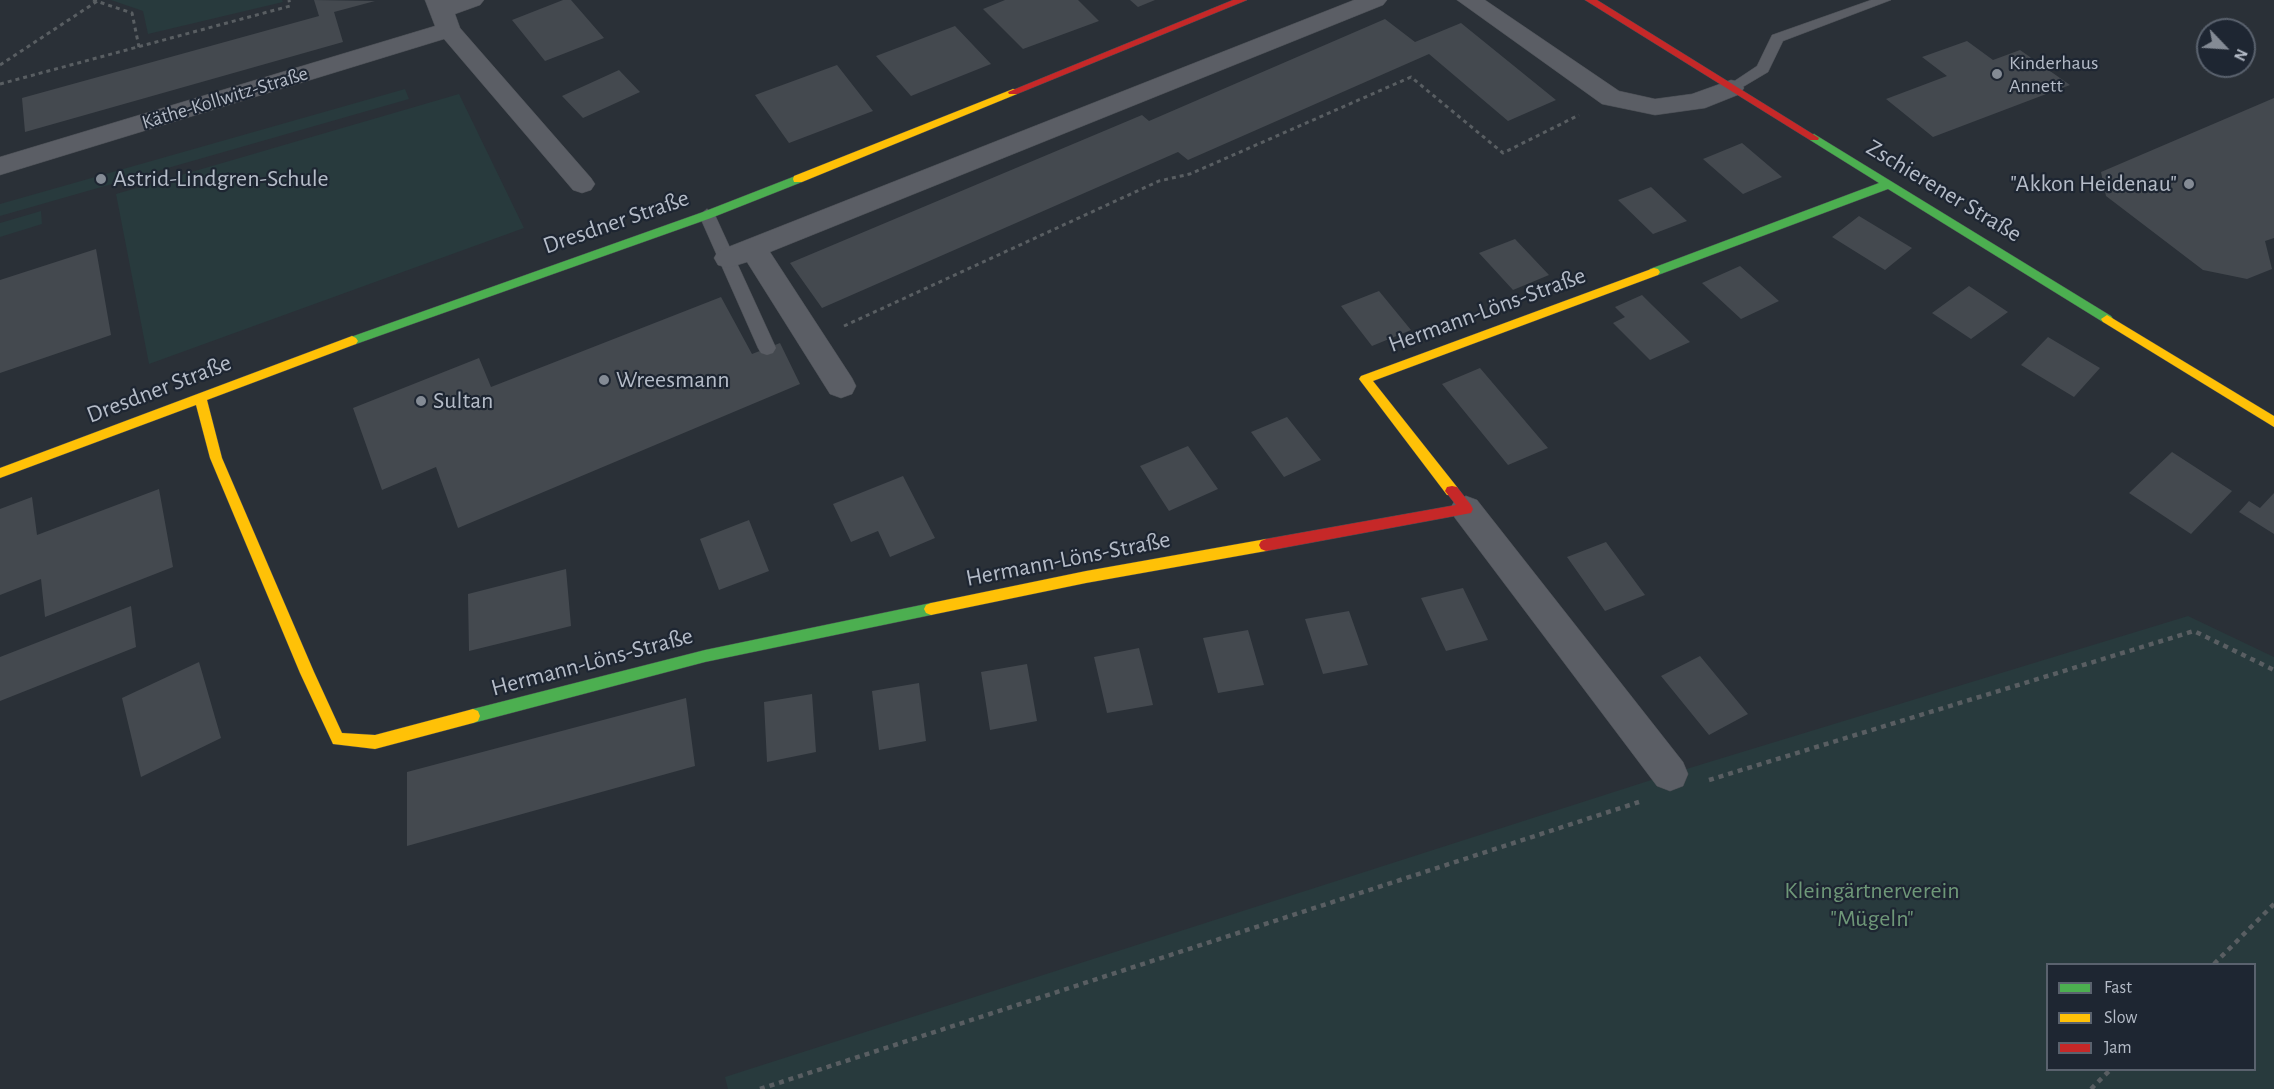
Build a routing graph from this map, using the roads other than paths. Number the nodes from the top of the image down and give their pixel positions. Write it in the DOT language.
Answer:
graph roads {
  1 [pos="472,0"];
  2 [pos="1242,0"];
  3 [pos="1375,0"];
  4 [pos="1468,0"];
  5 [pos="1590,0"];
  6 [pos="1884,0"];
  7 [pos="442,14"];
  8 [pos="1731,88"];
  9 [pos="0,166"];
  10 [pos="582,184"];
  11 [pos="1889,184"];
  12 [pos="707,215"];
  13 [pos="741,253"];
  14 [pos="767,348"];
  15 [pos="841,386"];
  16 [pos="200,398"];
  17 [pos="2274,422"];
  18 [pos="0,473"];
  19 [pos="1466,509"];
  20 [pos="1670,774"];
  1 -- 7 [label="street, Käthe-Kollwitz-Straße"];
  2 -- 12 [label="street, Dresdner Straße"];
  3 -- 13 [label="street"];
  4 -- 8 [label="street"];
  5 -- 8 [label="street, Zschierener Straße"];
  6 -- 8 [label="lane"];
  7 -- 9 [label="street, Käthe-Kollwitz-Straße"];
  7 -- 10 [label="street"];
  8 -- 11 [label="street, Zschierener Straße"];
  11 -- 17 [label="street, Zschierener Straße"];
  11 -- 19 [label="street, Hermann-Löns-Straße"];
  12 -- 13 [label="lane"];
  12 -- 16 [label="street, Dresdner Straße"];
  13 -- 14 [label="lane"];
  13 -- 15 [label="street"];
  16 -- 18 [label="street, Dresdner Straße"];
  16 -- 19 [label="street, Hermann-Löns-Straße"];
  19 -- 20 [label="street"];
}
